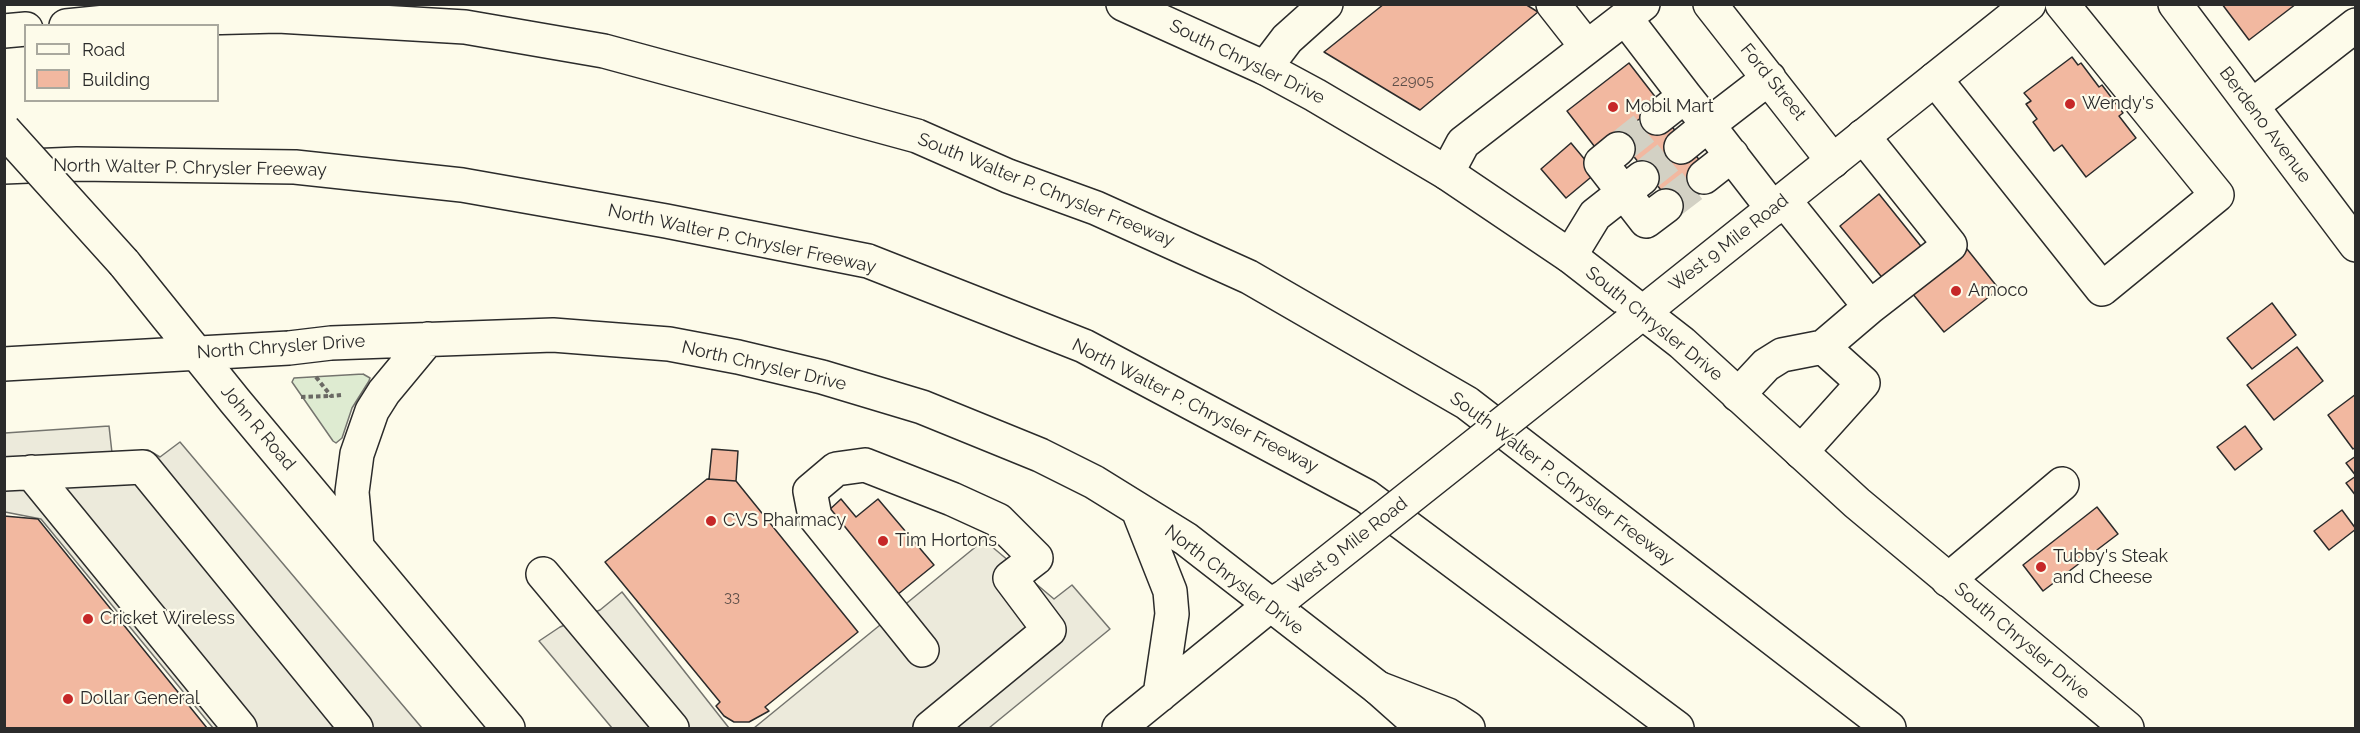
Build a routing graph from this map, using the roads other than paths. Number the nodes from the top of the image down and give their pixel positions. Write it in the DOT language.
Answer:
graph roads {
  1 [pos="1123,4"];
  2 [pos="1326,4"];
  3 [pos="1553,4"];
  4 [pos="1710,4"];
  5 [pos="2029,4"];
  6 [pos="2062,4"];
  7 [pos="2175,4"];
  8 [pos="1634,12"];
  9 [pos="86,24"];
  10 [pos="2355,25"];
  11 [pos="24,29"];
  12 [pos="4,32"];
  13 [pos="1586,46"];
  14 [pos="1265,68"];
  15 [pos="1769,78"];
  16 [pos="1935,79"];
  17 [pos="1685,96"];
  18 [pos="2252,106"];
  19 [pos="1657,118"];
  20 [pos="1708,125"];
  21 [pos="4,130"];
  22 [pos="1863,136"];
  23 [pos="1681,147"];
  24 [pos="1618,149"];
  25 [pos="1732,155"];
  26 [pos="1833,161"];
  27 [pos="4,167"];
  28 [pos="1448,173"];
  29 [pos="1704,177"];
  30 [pos="1633,185"];
  31 [pos="1779,204"];
  32 [pos="1666,206"];
  33 [pos="2355,245"];
  34 [pos="1570,256"];
  35 [pos="1870,307"];
  36 [pos="1634,318"];
  37 [pos="428,339"];
  38 [pos="1823,347"];
  39 [pos="196,353"];
  40 [pos="4,364"];
  41 [pos="1738,395"];
  42 [pos="1801,452"];
  43 [pos="18,473"];
  44 [pos="2062,484"];
  45 [pos="1138,510"];
  46 [pos="357,546"];
  47 [pos="543,574"];
  48 [pos="1948,580"];
  49 [pos="1279,600"];
  50 [pos="922,650"];
  51 [pos="1378,688"];
  52 [pos="1160,695"];
  53 [pos="240,729"];
  54 [pos="356,729"];
  55 [pos="508,729"];
  56 [pos="672,729"];
  57 [pos="930,729"];
  58 [pos="1119,729"];
  59 [pos="1423,729"];
  60 [pos="1468,729"];
  61 [pos="1677,729"];
  62 [pos="1889,729"];
  63 [pos="2127,729"];
  1 -- 14 [label="main road, South Chrysler Drive"];
  2 -- 14 [label="main road"];
  3 -- 13 [label="main road"];
  4 -- 15 [label="main road, Ford Street"];
  5 -- 16 [label="main road, West 9 Mile Road"];
  6 -- 16 [label="main road"];
  7 -- 18 [label="main road, Berdeno Avenue"];
  8 -- 13 [label="main road"];
  8 -- 17 [label="main road"];
  9 -- 62 [label="main road, South Walter P. Chrysler Freeway"];
  10 -- 18 [label="main road"];
  11 -- 12 [label="main road"];
  13 -- 28 [label="main road"];
  14 -- 28 [label="main road, South Chrysler Drive"];
  15 -- 20 [label="main road"];
  15 -- 26 [label="main road, Ford Street"];
  16 -- 22 [label="main road, West 9 Mile Road"];
  17 -- 19 [label="main road"];
  17 -- 20 [label="main road"];
  18 -- 33 [label="main road, Berdeno Avenue"];
  20 -- 23 [label="main road"];
  20 -- 25 [label="main road"];
  21 -- 39 [label="main road, John R Road, bridge"];
  22 -- 26 [label="main road, West 9 Mile Road"];
  22 -- 35 [label="main road"];
  24 -- 30 [label="main road"];
  25 -- 29 [label="main road"];
  25 -- 31 [label="main road"];
  26 -- 31 [label="main road, West 9 Mile Road"];
  27 -- 61 [label="main road, North Walter P. Chrysler Freeway"];
  28 -- 34 [label="main road, South Chrysler Drive"];
  30 -- 32 [label="main road"];
  30 -- 34 [label="main road"];
  31 -- 35 [label="main road"];
  31 -- 36 [label="main road, West 9 Mile Road"];
  34 -- 36 [label="main road, South Chrysler Drive"];
  35 -- 38 [label="main road"];
  36 -- 41 [label="main road, South Chrysler Drive"];
  36 -- 49 [label="main road, West 9 Mile Road, bridge"];
  37 -- 39 [label="main road, North Chrysler Drive"];
  37 -- 45 [label="main road, North Chrysler Drive"];
  37 -- 46 [label="main road"];
  38 -- 41 [label="main road"];
  38 -- 42 [label="main road"];
  39 -- 40 [label="main road, North Chrysler Drive"];
  39 -- 46 [label="main road, John R Road"];
  41 -- 42 [label="main road, South Chrysler Drive"];
  42 -- 48 [label="main road, South Chrysler Drive"];
  43 -- 53 [label="main road"];
  43 -- 54 [label="main road"];
  44 -- 48 [label="main road"];
  45 -- 49 [label="main road, North Chrysler Drive"];
  45 -- 52 [label="main road"];
  46 -- 55 [label="main road, John R Road"];
  47 -- 56 [label="main road"];
  48 -- 63 [label="main road, South Chrysler Drive"];
  49 -- 51 [label="main road, North Chrysler Drive"];
  49 -- 52 [label="main road, West 9 Mile Road"];
  50 -- 57 [label="main road"];
  51 -- 59 [label="main road, North Chrysler Drive"];
  51 -- 60 [label="main road"];
  52 -- 58 [label="main road, West 9 Mile Road"];
}
